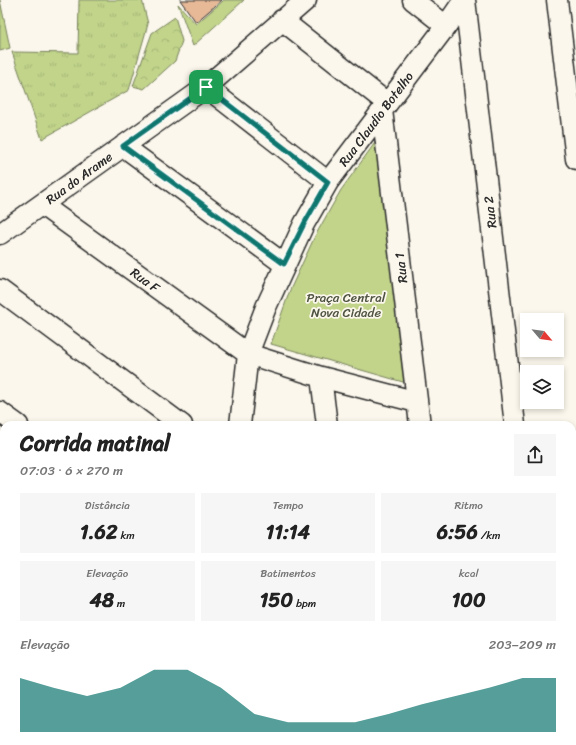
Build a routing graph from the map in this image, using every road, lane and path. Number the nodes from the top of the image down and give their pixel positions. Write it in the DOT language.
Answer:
graph roads {
  1 [pos="306,0"];
  2 [pos="413,0"];
  3 [pos="465,0"];
  4 [pos="556,0"];
  5 [pos="282,20"];
  6 [pos="446,26"];
  7 [pos="206,87"];
  8 [pos="385,107"];
  9 [pos="123,146"];
  10 [pos="576,158"];
  11 [pos="328,182"];
  12 [pos="42,205"];
  13 [pos="0,234"];
  14 [pos="284,264"];
  15 [pos="0,290"];
  16 [pos="248,354"];
  17 [pos="321,377"];
  18 [pos="417,402"];
  19 [pos="0,412"];
  20 [pos="12,421"];
  21 [pos="177,421"];
  22 [pos="240,421"];
  23 [pos="326,421"];
  24 [pos="419,421"];
  25 [pos="515,421"];
  1 -- 5 [label="street, Rua do Arame"];
  2 -- 6 [label="street"];
  3 -- 6 [label="street, Rua Claudio Botelho"];
  3 -- 25 [label="street, Rua 2"];
  4 -- 10 [label="street"];
  5 -- 7 [label="street, Rua do Arame"];
  5 -- 8 [label="street"];
  6 -- 8 [label="street, Rua Claudio Botelho"];
  7 -- 9 [label="street, Rua do Arame"];
  7 -- 11 [label="street"];
  8 -- 11 [label="street, Rua Claudio Botelho"];
  8 -- 18 [label="street, Rua 1"];
  9 -- 12 [label="street, Rua do Arame"];
  9 -- 14 [label="street"];
  11 -- 14 [label="street, Rua Claudio Botelho"];
  12 -- 13 [label="street, Rua do Arame"];
  12 -- 16 [label="street, Rua F"];
  14 -- 16 [label="street, Rua Claudio Botelho"];
  15 -- 21 [label="street"];
  16 -- 17 [label="street, Rua F"];
  16 -- 22 [label="street, Rua Claudio Botelho"];
  17 -- 18 [label="street, Rua F"];
  17 -- 23 [label="street"];
  18 -- 24 [label="street, Rua 1"];
  19 -- 20 [label="street"];
}
